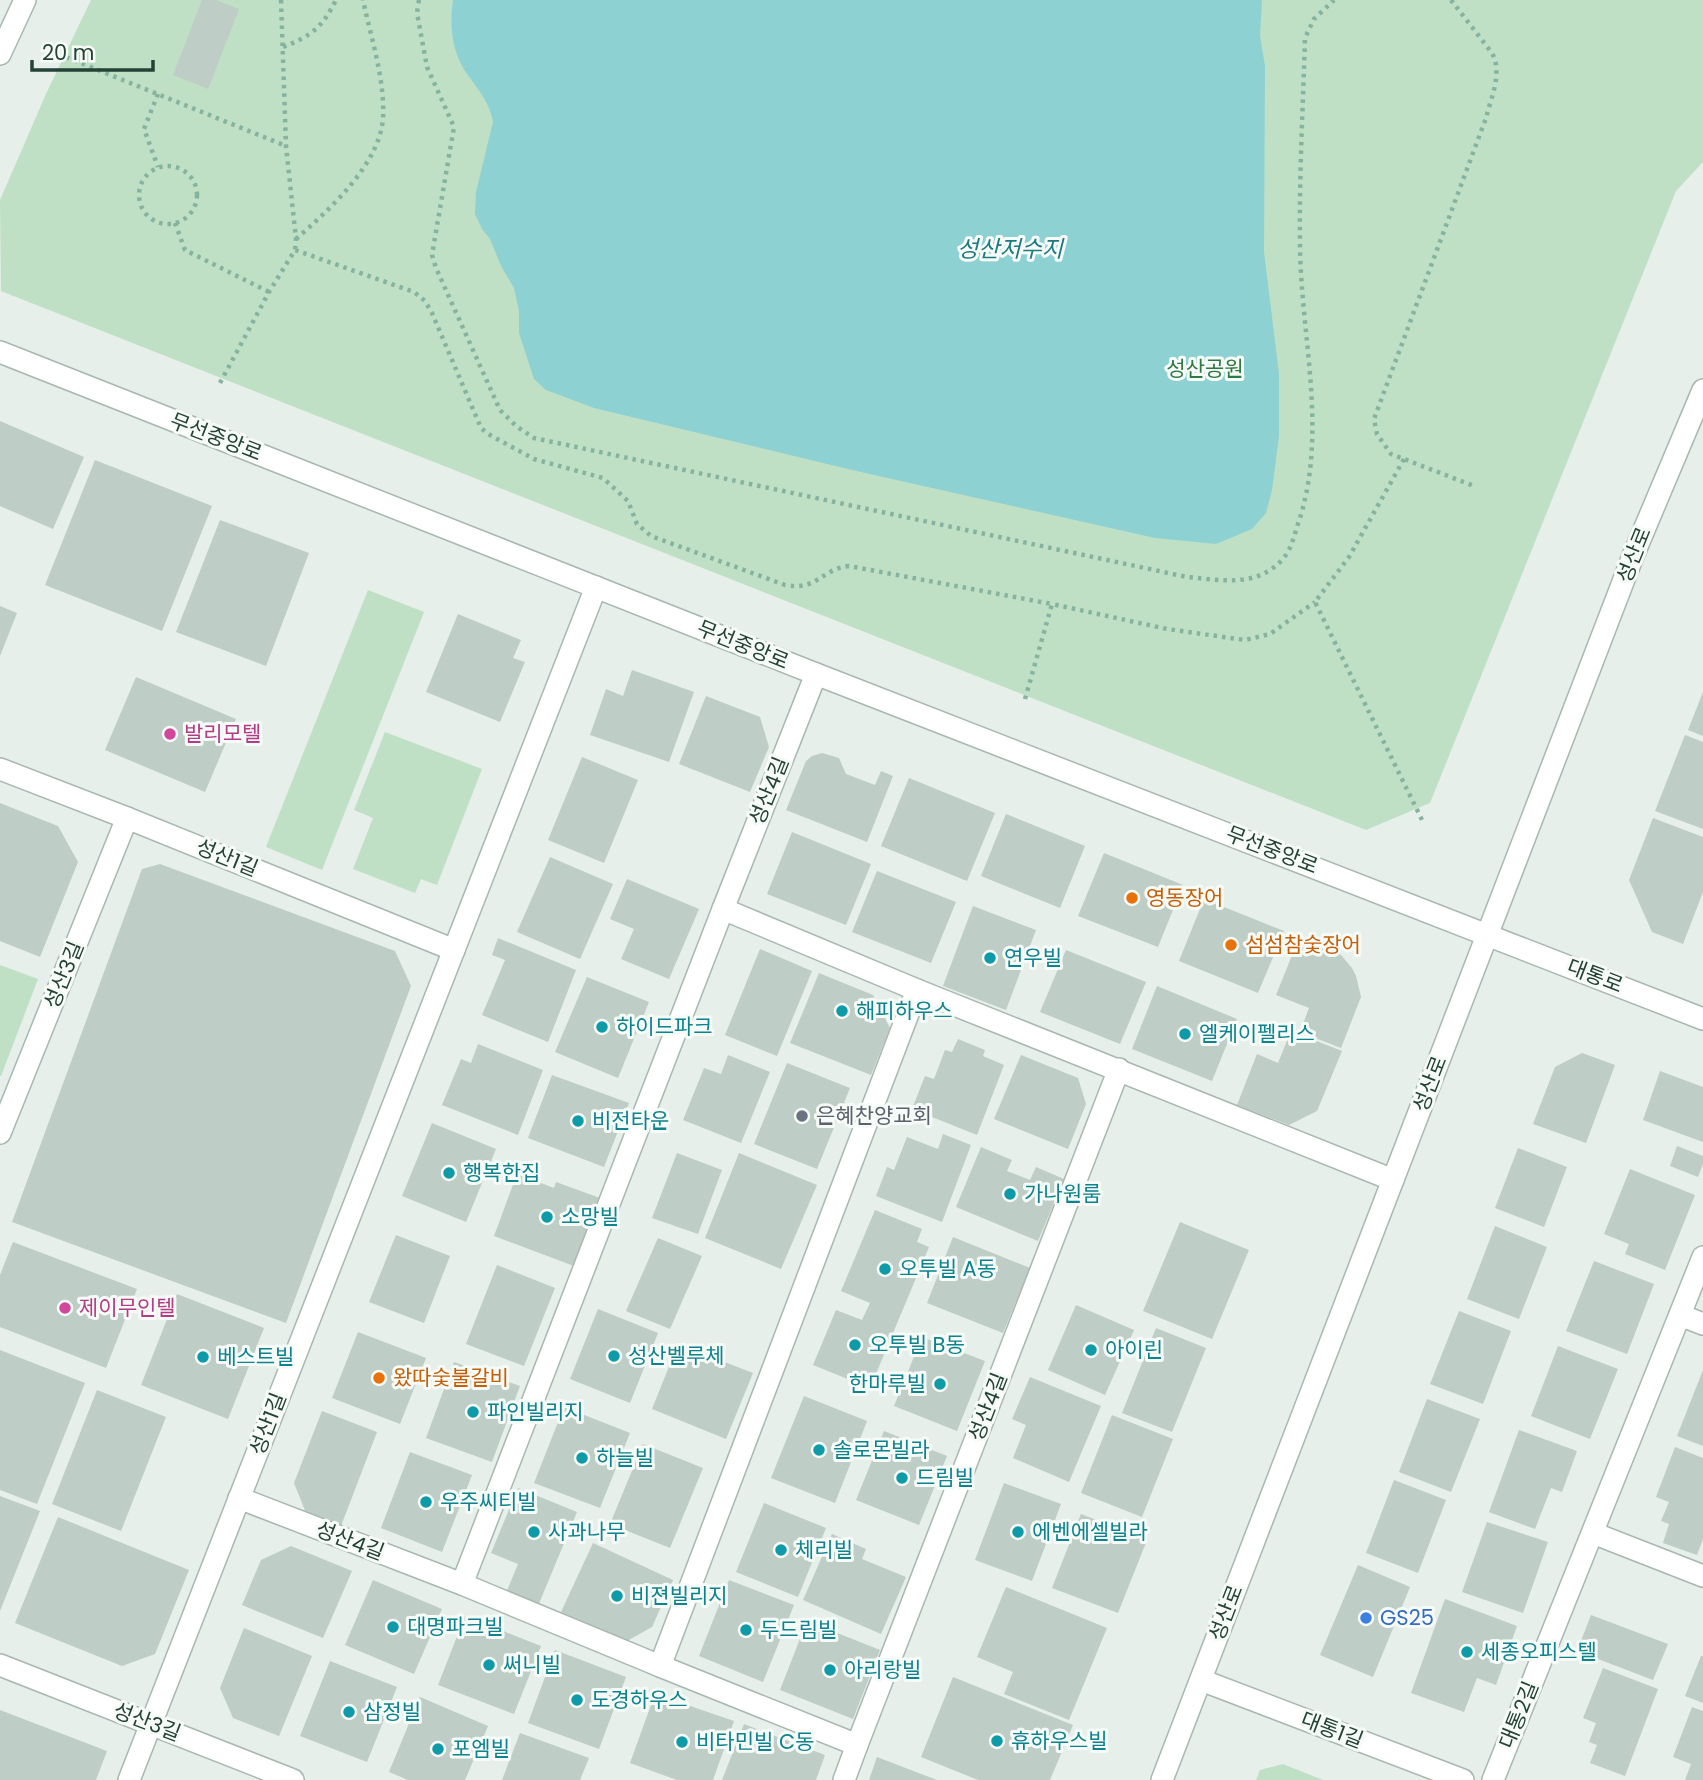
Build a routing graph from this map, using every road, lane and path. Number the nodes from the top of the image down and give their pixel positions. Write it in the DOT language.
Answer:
graph roads {
  1 [pos="25,0"];
  2 [pos="281,0"];
  3 [pos="336,0"];
  4 [pos="363,0"];
  5 [pos="419,0"];
  6 [pos="1334,0"];
  7 [pos="1451,0"];
  8 [pos="283,47"];
  9 [pos="0,54"];
  10 [pos="66,57"];
  11 [pos="158,94"];
  12 [pos="286,146"];
  13 [pos="158,167"];
  14 [pos="175,223"];
  15 [pos="296,239"];
  16 [pos="295,250"];
  17 [pos="268,292"];
  18 [pos="0,352"];
  19 [pos="220,383"];
  20 [pos="1703,390"];
  21 [pos="1404,459"];
  22 [pos="1474,486"];
  23 [pos="596,587"];
  24 [pos="1315,602"];
  25 [pos="1052,604"];
  26 [pos="816,674"];
  27 [pos="1025,699"];
  28 [pos="0,769"];
  29 [pos="127,818"];
  30 [pos="1423,822"];
  31 [pos="723,909"];
  32 [pos="1488,934"];
  33 [pos="454,950"];
  34 [pos="917,990"];
  35 [pos="1703,1018"];
  36 [pos="1119,1069"];
  37 [pos="0,1133"];
  38 [pos="1393,1180"];
  39 [pos="1703,1257"];
  40 [pos="1680,1315"];
  41 [pos="1703,1324"];
  42 [pos="239,1498"];
  43 [pos="1593,1532"];
  44 [pos="1703,1576"];
  45 [pos="461,1584"];
  46 [pos="0,1665"];
  47 [pos="660,1666"];
  48 [pos="1201,1679"];
  49 [pos="151,1724"];
  50 [pos="857,1745"];
  51 [pos="129,1780"];
  52 [pos="293,1780"];
  53 [pos="844,1780"];
  54 [pos="1162,1780"];
  55 [pos="1463,1780"];
  56 [pos="1493,1780"];
  1 -- 9 [label="street"];
  2 -- 8 [label="path"];
  3 -- 8 [label="path"];
  4 -- 15 [label="path"];
  5 -- 6 [label="path"];
  7 -- 21 [label="path"];
  8 -- 12 [label="path"];
  10 -- 11 [label="path"];
  11 -- 12 [label="path"];
  11 -- 13 [label="path"];
  12 -- 15 [label="path"];
  13 -- 14 [label="path"];
  13 -- 14 [label="path"];
  14 -- 17 [label="path"];
  15 -- 16 [label="path"];
  16 -- 17 [label="path"];
  16 -- 25 [label="path"];
  17 -- 19 [label="path"];
  18 -- 23 [label="street, 무선중앙로"];
  20 -- 32 [label="street, 성산로"];
  21 -- 22 [label="path"];
  21 -- 24 [label="path"];
  23 -- 26 [label="street, 무선중앙로"];
  23 -- 33 [label="street, 성산1길"];
  24 -- 25 [label="path"];
  24 -- 30 [label="path"];
  25 -- 27 [label="path"];
  26 -- 31 [label="street, 성산4길"];
  26 -- 32 [label="street, 무선중앙로"];
  28 -- 29 [label="street, 성산1길"];
  29 -- 33 [label="street, 성산1길"];
  29 -- 37 [label="street, 성산3길"];
  31 -- 34 [label="street"];
  31 -- 45 [label="street, 성산4길"];
  32 -- 35 [label="street, 대통로"];
  32 -- 38 [label="street, 성산로"];
  33 -- 42 [label="street, 성산1길"];
  34 -- 36 [label="street"];
  34 -- 47 [label="street"];
  36 -- 38 [label="street"];
  36 -- 50 [label="street, 성산4길"];
  38 -- 48 [label="street, 성산로"];
  39 -- 40 [label="street, 대통2길"];
  40 -- 41 [label="street"];
  40 -- 43 [label="street, 대통2길"];
  42 -- 45 [label="street, 성산4길"];
  42 -- 49 [label="street, 성산1길"];
  43 -- 44 [label="street"];
  43 -- 56 [label="street, 대통2길"];
  45 -- 47 [label="street, 성산4길"];
  46 -- 49 [label="street, 성산3길"];
  47 -- 50 [label="street, 성산4길"];
  48 -- 54 [label="street, 성산로"];
  48 -- 55 [label="street, 대통1길"];
  49 -- 51 [label="street, 성산1길"];
  49 -- 52 [label="street, 성산3길"];
  50 -- 53 [label="street, 성산4길"];
}
